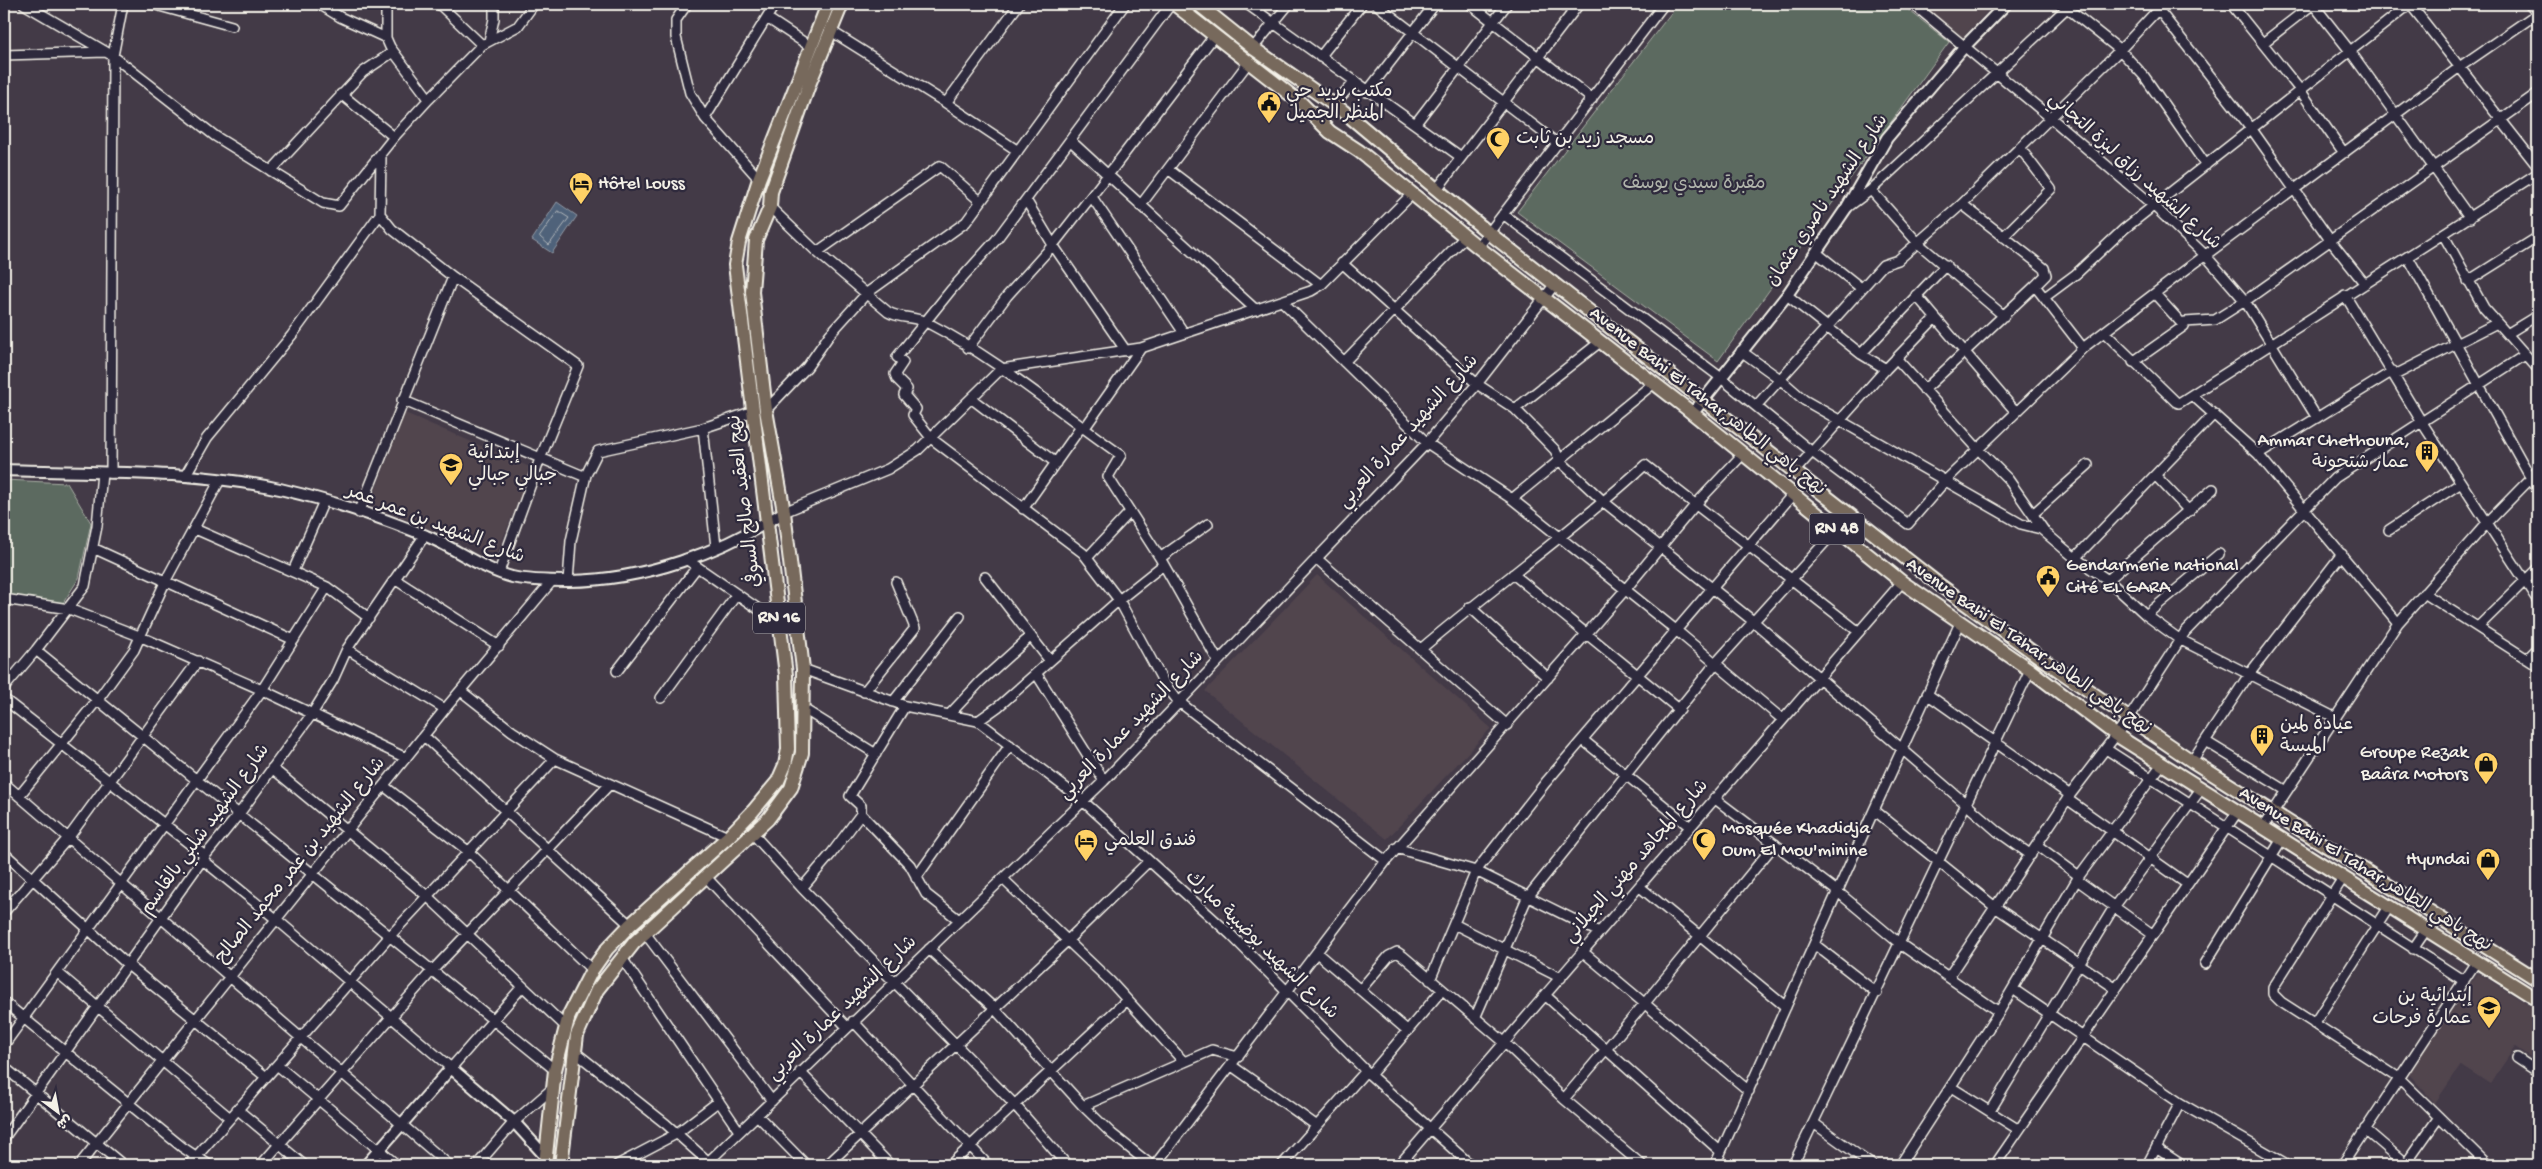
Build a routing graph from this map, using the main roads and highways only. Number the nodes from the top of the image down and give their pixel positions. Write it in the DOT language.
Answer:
graph roads {
  1 [pos="828,4"];
  2 [pos="842,4"];
  3 [pos="1172,4"];
  4 [pos="1198,4"];
  5 [pos="760,411"];
  6 [pos="2538,980"];
  7 [pos="2538,1000"];
  8 [pos="546,1161"];
  9 [pos="561,1165"];
  1 -- 5 [label="main road, نهج العقيد صالح السوفي / RN 16"];
  2 -- 5 [label="main road, نهج العقيد صالح السوفي / RN 16"];
  3 -- 7 [label="main road, Avenue Bahi El Tahar,نهج باهي الطاهر / RN 48"];
  4 -- 6 [label="main road, Avenue Bahi El Tahar,نهج باهي الطاهر / RN 48"];
  5 -- 8 [label="main road, نهج العقيد صالح السوفي / RN 16"];
  5 -- 9 [label="main road, نهج العقيد صالح السوفي / RN 16"];
}
